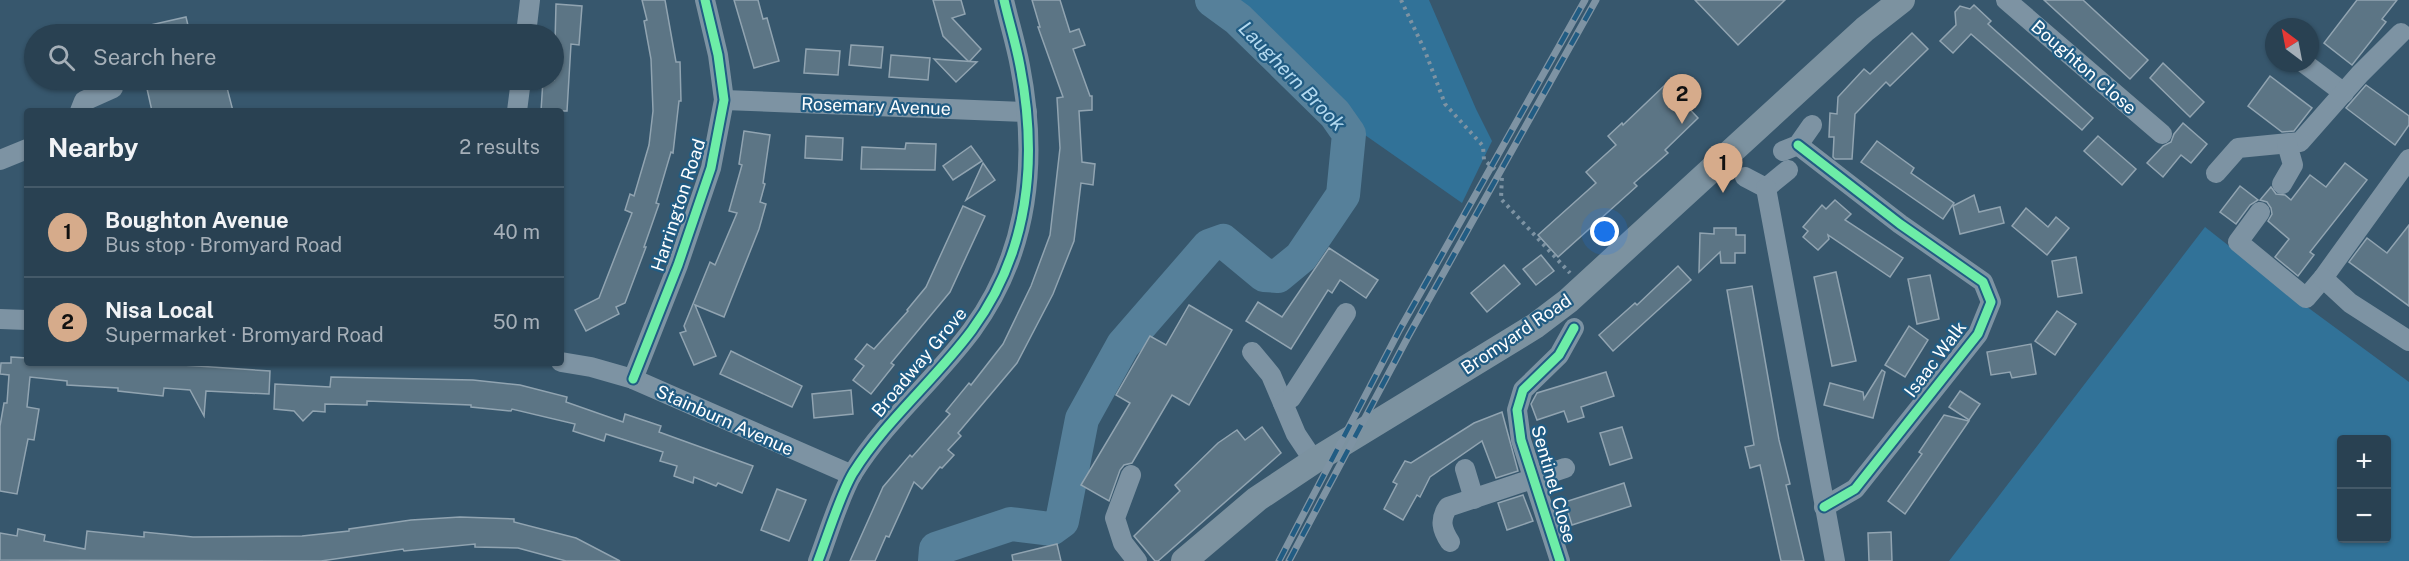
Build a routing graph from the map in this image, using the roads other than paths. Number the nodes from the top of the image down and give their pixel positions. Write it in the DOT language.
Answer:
graph roads {
  1 [pos="530,0"];
  2 [pos="705,0"];
  3 [pos="1004,0"];
  4 [pos="1902,0"];
  5 [pos="2006,0"];
  6 [pos="527,24"];
  7 [pos="2406,33"];
  8 [pos="2316,72"];
  9 [pos="109,90"];
  10 [pos="520,90"];
  11 [pos="2344,93"];
  12 [pos="724,100"];
  13 [pos="81,108"];
  14 [pos="517,108"];
  15 [pos="1027,112"];
  16 [pos="1812,125"];
  17 [pos="2162,134"];
  18 [pos="2286,144"];
  19 [pos="24,150"];
  20 [pos="1790,155"];
  21 [pos="2409,159"];
  22 [pos="0,160"];
  23 [pos="2216,173"];
  24 [pos="1745,177"];
  25 [pos="2282,184"];
  26 [pos="1766,188"];
  27 [pos="2260,212"];
  28 [pos="2323,278"];
  29 [pos="1575,308"];
  30 [pos="1346,313"];
  31 [pos="0,318"];
  32 [pos="24,320"];
  33 [pos="2409,341"];
  34 [pos="1252,352"];
  35 [pos="564,362"];
  36 [pos="633,379"];
  37 [pos="1283,403"];
  38 [pos="1314,461"];
  39 [pos="1565,468"];
  40 [pos="1465,469"];
  41 [pos="852,475"];
  42 [pos="1131,475"];
  43 [pos="1533,479"];
  44 [pos="1474,499"];
  45 [pos="1824,507"];
  46 [pos="1450,542"];
  47 [pos="818,561"];
  48 [pos="1137,561"];
  49 [pos="1184,561"];
  50 [pos="1560,561"];
  51 [pos="1835,561"];
  1 -- 6 [label="street"];
  2 -- 12 [label="street, Harrington Road"];
  3 -- 15 [label="street, Broadway Grove"];
  4 -- 29 [label="main road, Bromyard Road"];
  5 -- 17 [label="street, Boughton Close"];
  7 -- 11 [label="street"];
  8 -- 11 [label="street"];
  9 -- 13 [label="street"];
  10 -- 14 [label="street"];
  11 -- 18 [label="street"];
  12 -- 15 [label="street, Rosemary Avenue"];
  12 -- 36 [label="street, Harrington Road"];
  15 -- 41 [label="street, Broadway Grove"];
  16 -- 20 [label="street"];
  18 -- 23 [label="street"];
  18 -- 25 [label="street"];
  19 -- 22 [label="street"];
  20 -- 26 [label="street"];
  20 -- 45 [label="street, Isaac Walk"];
  21 -- 28 [label="street"];
  24 -- 26 [label="street"];
  26 -- 45 [label="street"];
  27 -- 28 [label="street"];
  28 -- 33 [label="street"];
  29 -- 38 [label="main road, Bromyard Road"];
  29 -- 43 [label="street, Sentinel Close"];
  30 -- 37 [label="street"];
  31 -- 32 [label="street"];
  34 -- 37 [label="street"];
  35 -- 36 [label="street, Stainburn Avenue"];
  36 -- 41 [label="street, Stainburn Avenue"];
  37 -- 38 [label="street"];
  38 -- 49 [label="main road, Bromyard Road"];
  39 -- 43 [label="street, Sentinel Close"];
  40 -- 44 [label="street"];
  41 -- 47 [label="street, Broadway Grove"];
  42 -- 48 [label="street"];
  43 -- 44 [label="street"];
  43 -- 50 [label="street, Sentinel Close"];
  44 -- 46 [label="street"];
  45 -- 51 [label="street"];
}
